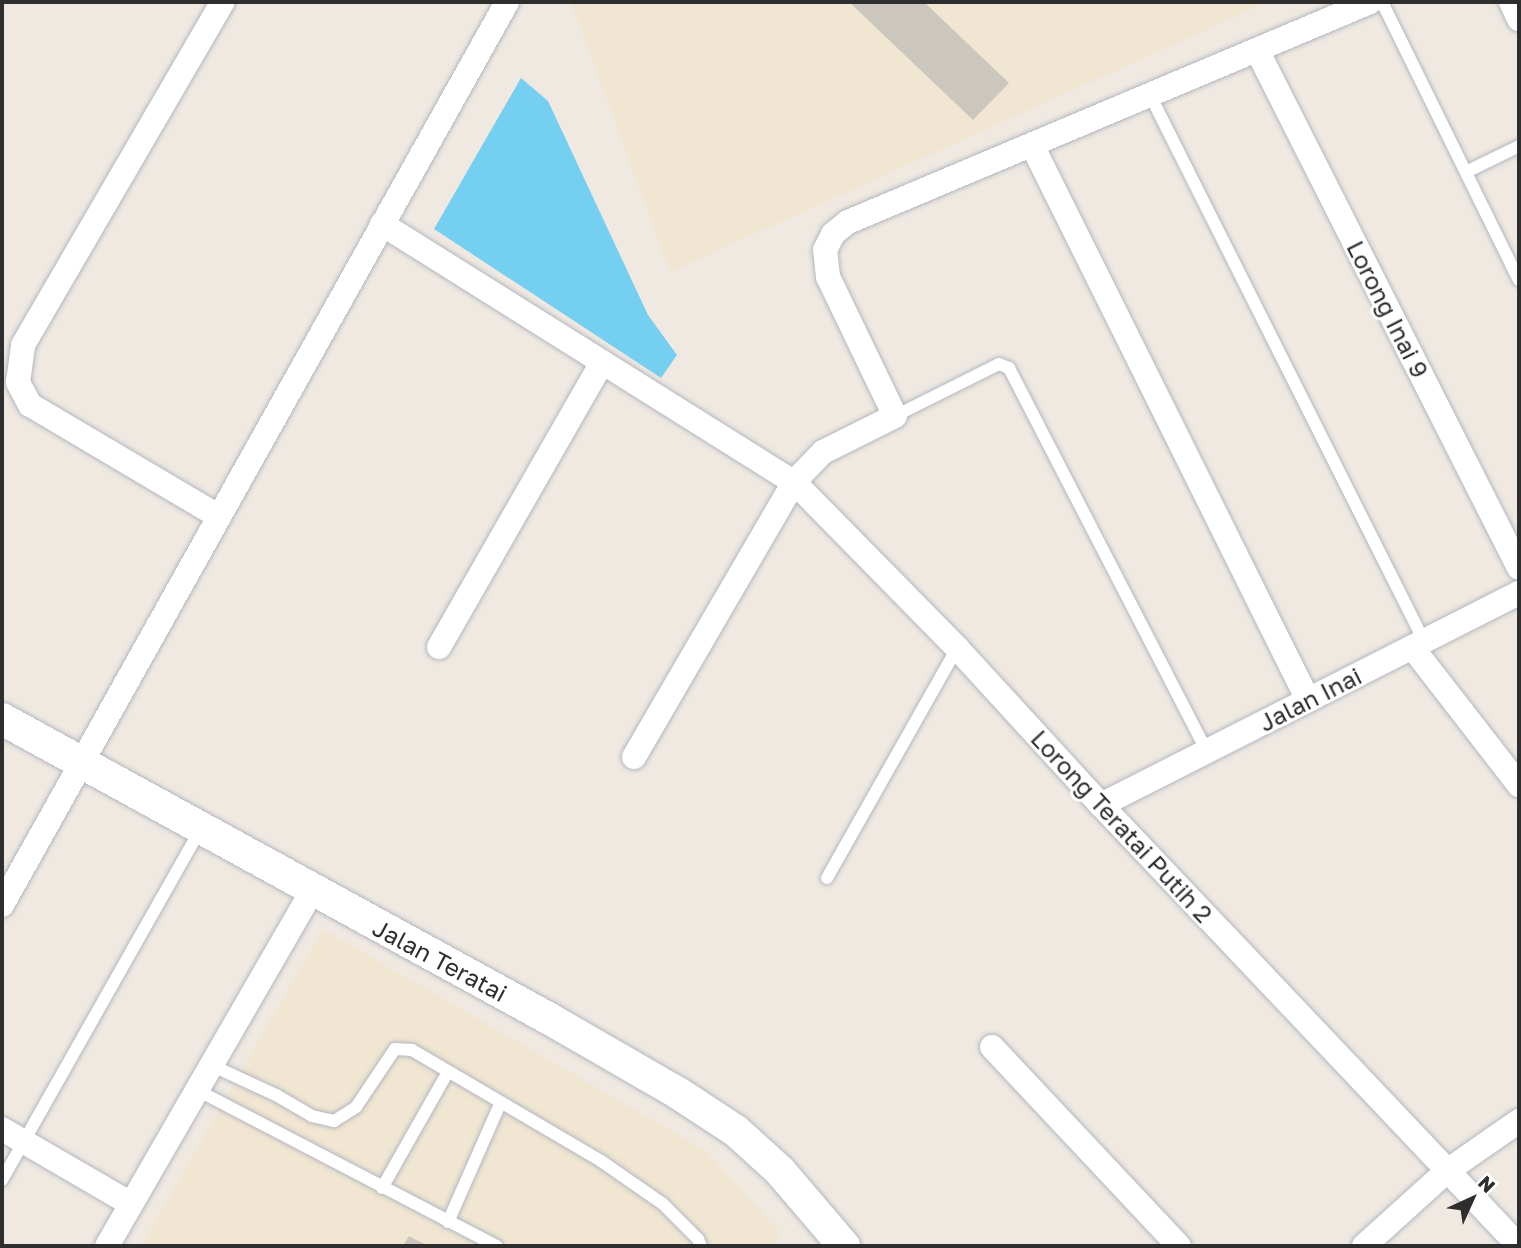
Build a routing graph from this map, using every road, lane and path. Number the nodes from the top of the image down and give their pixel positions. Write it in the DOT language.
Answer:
graph roads {
  1 [pos="223,2"];
  2 [pos="507,2"];
  3 [pos="1370,2"];
  4 [pos="1382,2"];
  5 [pos="1511,2"];
  6 [pos="1519,19"];
  7 [pos="1256,50"];
  8 [pos="1150,95"];
  9 [pos="1032,145"];
  10 [pos="1519,146"];
  11 [pos="1466,172"];
  12 [pos="382,224"];
  13 [pos="1519,280"];
  14 [pos="602,362"];
  15 [pos="895,416"];
  16 [pos="794,482"];
  17 [pos="218,516"];
  18 [pos="1519,568"];
  19 [pos="1519,593"];
  20 [pos="1418,644"];
  21 [pos="439,647"];
  22 [pos="957,648"];
  23 [pos="1308,701"];
  24 [pos="2,719"];
  25 [pos="1207,751"];
  26 [pos="634,757"];
  27 [pos="83,764"];
  28 [pos="1519,785"];
  29 [pos="1101,805"];
  30 [pos="201,830"];
  31 [pos="827,878"];
  32 [pos="312,892"];
  33 [pos="2,905"];
  34 [pos="992,1047"];
  35 [pos="211,1065"];
  36 [pos="447,1072"];
  37 [pos="197,1090"];
  38 [pos="501,1101"];
  39 [pos="1519,1121"];
  40 [pos="2,1129"];
  41 [pos="24,1142"];
  42 [pos="1447,1171"];
  43 [pos="2,1180"];
  44 [pos="382,1188"];
  45 [pos="131,1204"];
  46 [pos="448,1222"];
  47 [pos="107,1246"];
  48 [pos="497,1246"];
  49 [pos="701,1246"];
  50 [pos="844,1246"];
  51 [pos="1179,1246"];
  52 [pos="1364,1246"];
  53 [pos="1519,1246"];
  1 -- 17 [label="street"];
  2 -- 12 [label="street"];
  3 -- 7 [label="street"];
  4 -- 11 [label="lane"];
  5 -- 6 [label="street"];
  7 -- 8 [label="street"];
  7 -- 18 [label="street, Lorong Inai 9"];
  8 -- 9 [label="street"];
  8 -- 20 [label="lane"];
  9 -- 15 [label="street"];
  9 -- 23 [label="street"];
  10 -- 11 [label="lane"];
  11 -- 13 [label="lane"];
  12 -- 14 [label="street, Lorong Teratai Putih 2"];
  12 -- 17 [label="street"];
  14 -- 16 [label="street, Lorong Teratai Putih 2"];
  14 -- 21 [label="street"];
  15 -- 16 [label="street"];
  15 -- 25 [label="lane"];
  16 -- 22 [label="street, Lorong Teratai Putih 2"];
  16 -- 26 [label="street"];
  17 -- 27 [label="street"];
  19 -- 20 [label="street, Jalan Inai"];
  20 -- 23 [label="street, Jalan Inai"];
  20 -- 28 [label="street"];
  22 -- 29 [label="street, Lorong Teratai Putih 2"];
  22 -- 31 [label="lane"];
  23 -- 25 [label="street, Jalan Inai"];
  24 -- 27 [label="street, Jalan Teratai"];
  25 -- 29 [label="street, Jalan Inai"];
  27 -- 30 [label="street, Jalan Teratai"];
  27 -- 33 [label="street"];
  29 -- 42 [label="street, Lorong Teratai Putih 2"];
  30 -- 32 [label="street, Jalan Teratai"];
  30 -- 41 [label="lane"];
  32 -- 35 [label="street"];
  32 -- 50 [label="street, Jalan Teratai"];
  34 -- 51 [label="street"];
  35 -- 36 [label="lane"];
  35 -- 37 [label="street"];
  36 -- 38 [label="lane"];
  36 -- 44 [label="lane"];
  37 -- 44 [label="lane"];
  37 -- 45 [label="street"];
  38 -- 46 [label="lane"];
  38 -- 49 [label="lane"];
  39 -- 42 [label="street"];
  40 -- 41 [label="street"];
  41 -- 43 [label="lane"];
  41 -- 45 [label="street"];
  42 -- 52 [label="street"];
  42 -- 53 [label="street, Lorong Teratai Putih 2"];
  44 -- 46 [label="lane"];
  45 -- 47 [label="street"];
  46 -- 48 [label="lane"];
}
